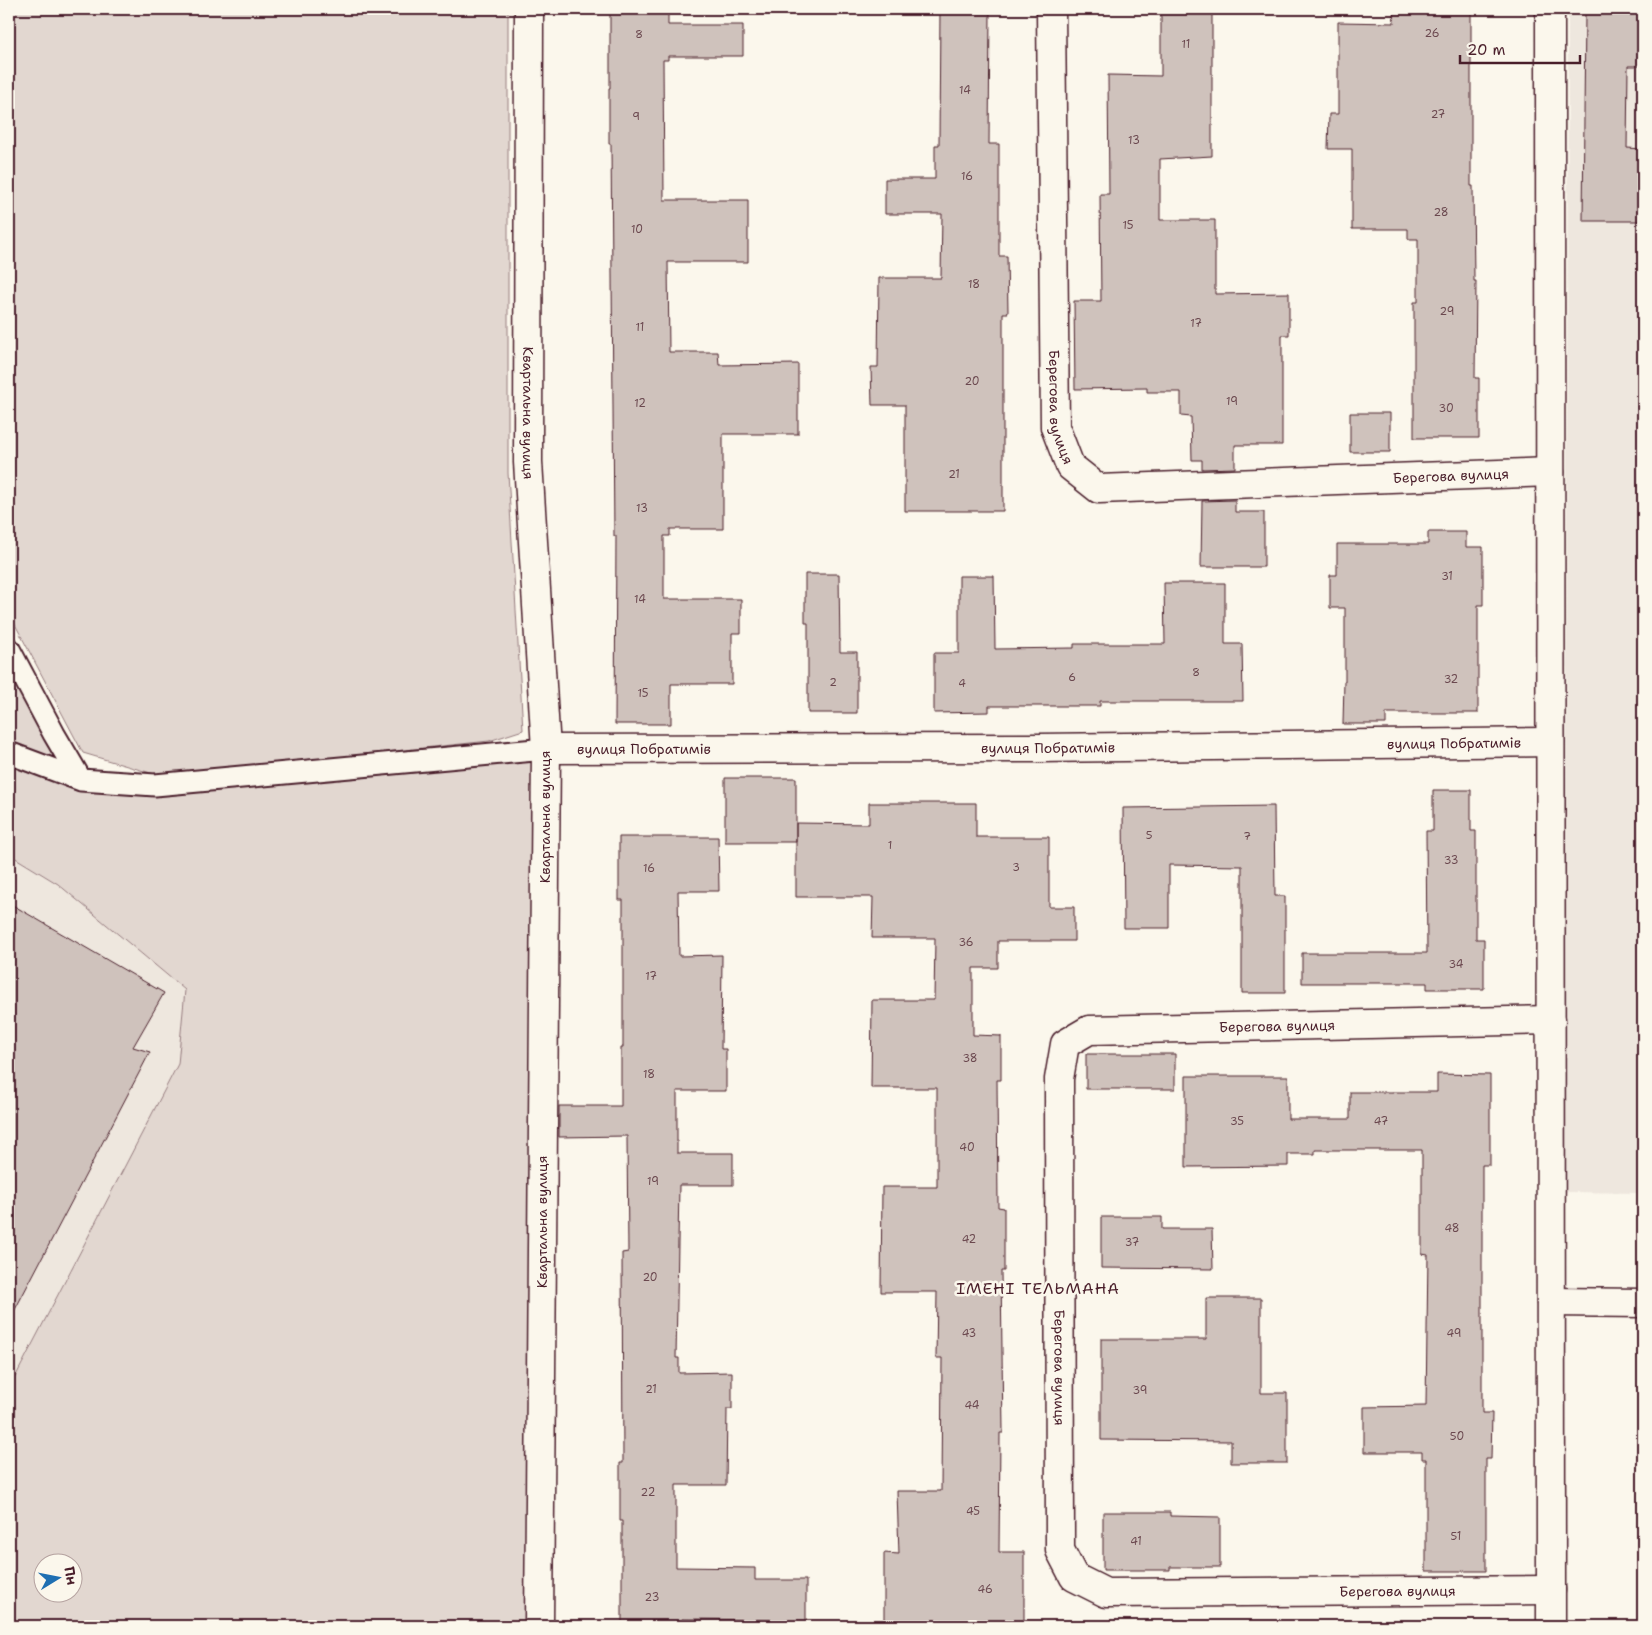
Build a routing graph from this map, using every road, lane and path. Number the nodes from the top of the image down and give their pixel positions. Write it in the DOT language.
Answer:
graph roads {
  1 [pos="529,9"];
  2 [pos="1052,9"];
  3 [pos="1550,9"];
  4 [pos="1550,472"];
  5 [pos="9,649"];
  6 [pos="1550,742"];
  7 [pos="546,749"];
  8 [pos="9,753"];
  9 [pos="81,780"];
  10 [pos="1551,1020"];
  11 [pos="1551,1302"];
  12 [pos="1643,1303"];
  13 [pos="1551,1590"];
  14 [pos="540,1626"];
  15 [pos="1551,1626"];
  1 -- 7 [label="street, Квартальна вулиця"];
  2 -- 4 [label="street, Берегова вулиця"];
  3 -- 4 [label="street"];
  4 -- 6 [label="street"];
  5 -- 9 [label="lane"];
  6 -- 7 [label="street, вулиця Побратимів"];
  6 -- 10 [label="street"];
  7 -- 9 [label="lane"];
  7 -- 14 [label="street, Квартальна вулиця"];
  8 -- 9 [label="lane"];
  10 -- 11 [label="street"];
  10 -- 13 [label="street, Берегова вулиця"];
  11 -- 12 [label="street"];
  11 -- 13 [label="street"];
  13 -- 15 [label="street"];
}
